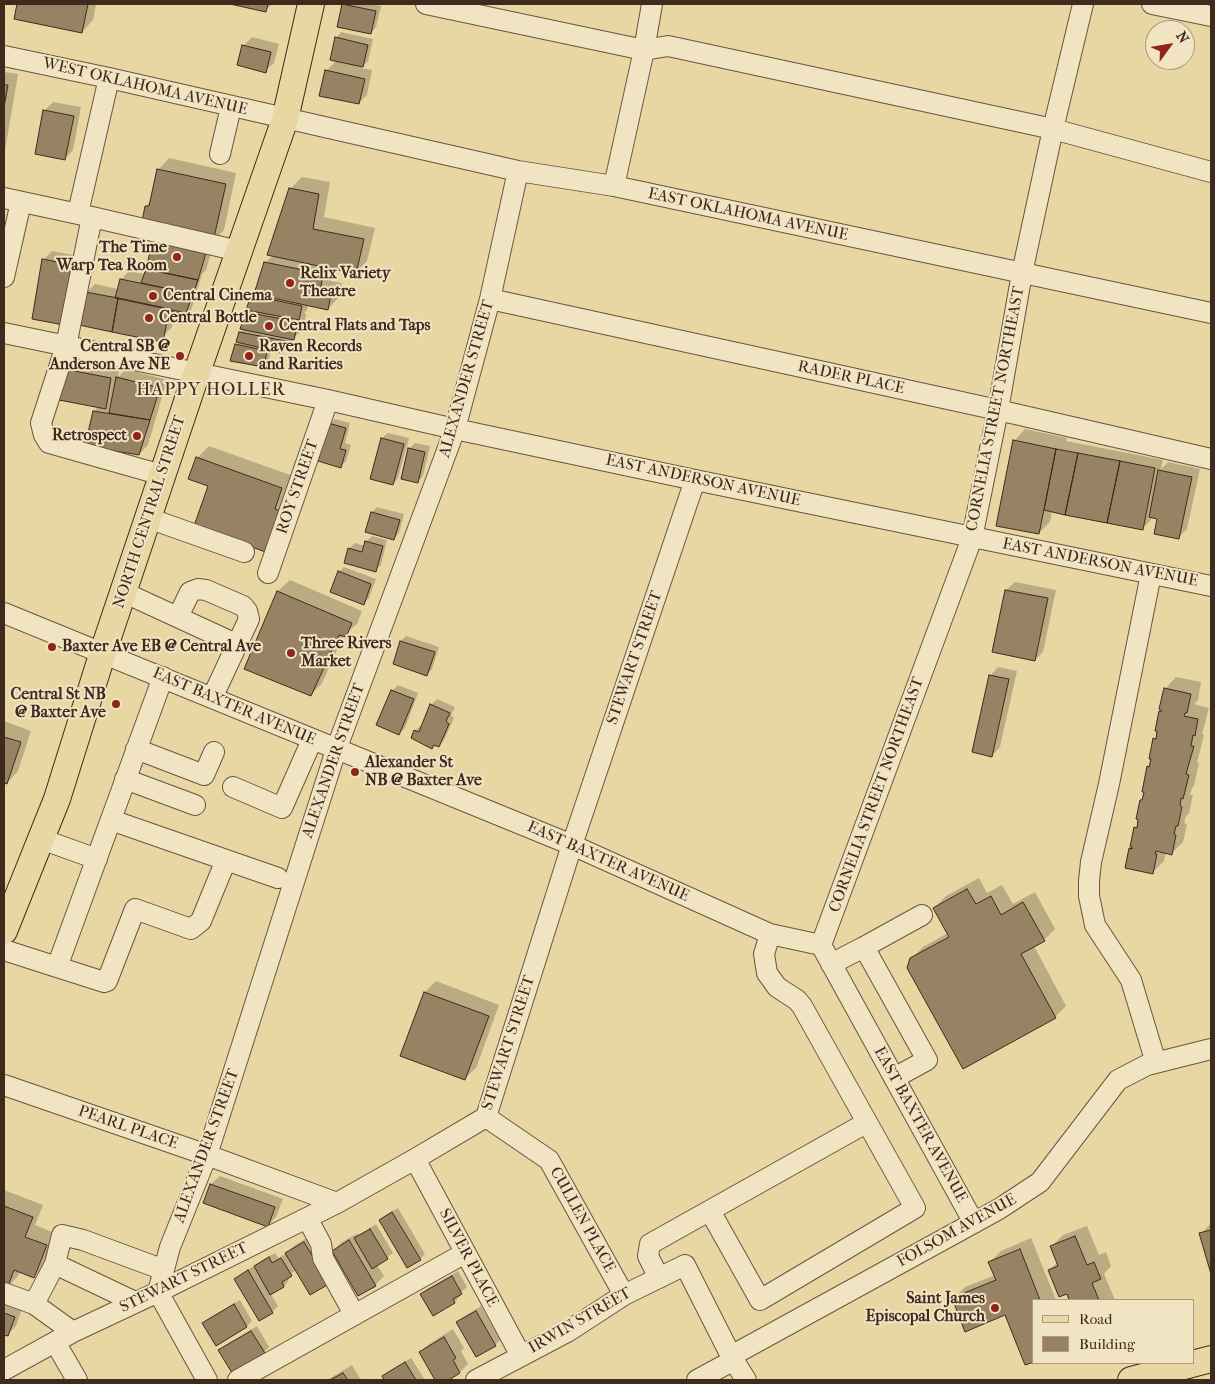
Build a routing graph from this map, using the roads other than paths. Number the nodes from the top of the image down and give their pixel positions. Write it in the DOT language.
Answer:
graph roads {
  1 [pos="311,4"];
  2 [pos="426,4"];
  3 [pos="652,4"];
  4 [pos="1083,4"];
  5 [pos="1152,4"];
  6 [pos="1211,16"];
  7 [pos="644,50"];
  8 [pos="4,56"];
  9 [pos="109,78"];
  10 [pos="231,107"];
  11 [pos="286,119"];
  12 [pos="1053,128"];
  13 [pos="220,154"];
  14 [pos="518,170"];
  15 [pos="1211,172"];
  16 [pos="614,186"];
  17 [pos="12,200"];
  18 [pos="85,215"];
  19 [pos="239,251"];
  20 [pos="1022,273"];
  21 [pos="4,277"];
  22 [pos="490,299"];
  23 [pos="1211,313"];
  24 [pos="4,333"];
  25 [pos="66,346"];
  26 [pos="197,372"];
  27 [pos="328,400"];
  28 [pos="998,410"];
  29 [pos="455,429"];
  30 [pos="1211,459"];
  31 [pos="162,475"];
  32 [pos="695,480"];
  33 [pos="148,518"];
  34 [pos="972,538"];
  35 [pos="244,552"];
  36 [pos="268,574"];
  37 [pos="1151,574"];
  38 [pos="1211,586"];
  39 [pos="123,592"];
  40 [pos="4,613"];
  41 [pos="178,617"];
  42 [pos="238,644"];
  43 [pos="103,652"];
  44 [pos="163,677"];
  45 [pos="212,698"];
  46 [pos="312,740"];
  47 [pos="136,749"];
  48 [pos="336,750"];
  49 [pos="214,752"];
  50 [pos="125,779"];
  51 [pos="233,787"];
  52 [pos="195,805"];
  53 [pos="111,820"];
  54 [pos="41,839"];
  55 [pos="572,845"];
  56 [pos="97,858"];
  57 [pos="226,860"];
  58 [pos="278,878"];
  59 [pos="922,915"];
  60 [pos="4,931"];
  61 [pos="770,934"];
  62 [pos="821,945"];
  63 [pos="864,947"];
  64 [pos="4,950"];
  65 [pos="831,964"];
  66 [pos="57,967"];
  67 [pos="1211,1049"];
  68 [pos="1152,1064"];
  69 [pos="894,1078"];
  70 [pos="4,1085"];
  71 [pos="486,1117"];
  72 [pos="866,1123"];
  73 [pos="207,1155"];
  74 [pos="415,1160"];
  75 [pos="337,1203"];
  76 [pos="710,1211"];
  77 [pos="307,1218"];
  78 [pos="974,1223"];
  79 [pos="465,1253"];
  80 [pos="55,1264"];
  81 [pos="164,1270"];
  82 [pos="659,1278"];
  83 [pos="158,1292"];
  84 [pos="4,1293"];
  85 [pos="624,1295"];
  86 [pos="135,1302"];
  87 [pos="34,1304"];
  88 [pos="354,1314"];
  89 [pos="73,1332"];
  90 [pos="55,1342"];
  91 [pos="521,1356"];
  92 [pos="1211,1360"];
  93 [pos="4,1370"];
  94 [pos="736,1370"];
  95 [pos="481,1379"];
  96 [pos="77,1380"];
  97 [pos="207,1380"];
  98 [pos="238,1380"];
  99 [pos="697,1380"];
  100 [pos="1132,1380"];
  1 -- 11 [label="main road, NORTH CENTRAL STREET"];
  2 -- 7 [label="street"];
  3 -- 7 [label="street"];
  4 -- 12 [label="street, CORNELIA STREET NORTHEAST"];
  5 -- 6 [label="street"];
  7 -- 12 [label="street"];
  7 -- 16 [label="street"];
  8 -- 9 [label="street, WEST OKLAHOMA AVENUE"];
  9 -- 10 [label="street, WEST OKLAHOMA AVENUE"];
  9 -- 18 [label="street"];
  10 -- 11 [label="street, WEST OKLAHOMA AVENUE"];
  10 -- 13 [label="street"];
  11 -- 14 [label="street, EAST OKLAHOMA AVENUE"];
  11 -- 19 [label="main road, NORTH CENTRAL STREET"];
  12 -- 15 [label="street"];
  12 -- 20 [label="street, CORNELIA STREET NORTHEAST"];
  14 -- 16 [label="street, EAST OKLAHOMA AVENUE"];
  14 -- 22 [label="street, ALEXANDER STREET"];
  16 -- 20 [label="street, EAST OKLAHOMA AVENUE"];
  17 -- 18 [label="street"];
  17 -- 21 [label="street"];
  18 -- 19 [label="street"];
  18 -- 25 [label="street"];
  19 -- 26 [label="main road, NORTH CENTRAL STREET"];
  20 -- 23 [label="street, EAST OKLAHOMA AVENUE"];
  20 -- 28 [label="street, CORNELIA STREET NORTHEAST"];
  22 -- 28 [label="street, RADER PLACE"];
  22 -- 29 [label="street, ALEXANDER STREET"];
  24 -- 25 [label="street, EAST ANDERSON AVENUE"];
  25 -- 26 [label="street, EAST ANDERSON AVENUE"];
  25 -- 31 [label="street"];
  26 -- 27 [label="street, EAST ANDERSON AVENUE"];
  26 -- 31 [label="main road, NORTH CENTRAL STREET"];
  27 -- 29 [label="street, EAST ANDERSON AVENUE"];
  27 -- 36 [label="street, ROY STREET"];
  28 -- 30 [label="street, RADER PLACE"];
  28 -- 34 [label="street, CORNELIA STREET NORTHEAST"];
  29 -- 32 [label="street, EAST ANDERSON AVENUE"];
  29 -- 48 [label="street, ALEXANDER STREET"];
  31 -- 33 [label="main road, NORTH CENTRAL STREET"];
  32 -- 34 [label="street, EAST ANDERSON AVENUE"];
  32 -- 55 [label="street, STEWART STREET"];
  33 -- 35 [label="street"];
  33 -- 39 [label="main road, NORTH CENTRAL STREET"];
  34 -- 37 [label="street, EAST ANDERSON AVENUE"];
  34 -- 62 [label="street, CORNELIA STREET NORTHEAST"];
  37 -- 38 [label="street, EAST ANDERSON AVENUE"];
  37 -- 68 [label="street"];
  39 -- 41 [label="street"];
  39 -- 43 [label="main road, NORTH CENTRAL STREET"];
  40 -- 43 [label="street, EAST BAXTER AVENUE"];
  41 -- 42 [label="street"];
  41 -- 42 [label="street"];
  42 -- 45 [label="street"];
  43 -- 44 [label="street, EAST BAXTER AVENUE"];
  43 -- 54 [label="main road, NORTH CENTRAL STREET"];
  44 -- 45 [label="street, EAST BAXTER AVENUE"];
  44 -- 47 [label="street"];
  45 -- 46 [label="street, EAST BAXTER AVENUE"];
  46 -- 48 [label="street, EAST BAXTER AVENUE"];
  46 -- 51 [label="street"];
  47 -- 49 [label="street"];
  47 -- 50 [label="street"];
  48 -- 55 [label="street, EAST BAXTER AVENUE"];
  48 -- 73 [label="street, ALEXANDER STREET"];
  50 -- 52 [label="street"];
  50 -- 53 [label="street"];
  53 -- 56 [label="street"];
  53 -- 57 [label="street"];
  54 -- 56 [label="street"];
  54 -- 60 [label="main road, NORTH CENTRAL STREET"];
  55 -- 61 [label="street, EAST BAXTER AVENUE"];
  55 -- 71 [label="street, STEWART STREET"];
  56 -- 66 [label="street"];
  57 -- 58 [label="street"];
  57 -- 66 [label="street"];
  59 -- 63 [label="street"];
  61 -- 62 [label="street, EAST BAXTER AVENUE"];
  61 -- 72 [label="street"];
  62 -- 65 [label="street, EAST BAXTER AVENUE"];
  63 -- 65 [label="street"];
  63 -- 69 [label="street"];
  64 -- 66 [label="street"];
  65 -- 69 [label="street, EAST BAXTER AVENUE"];
  67 -- 68 [label="street, FOLSOM AVENUE"];
  68 -- 78 [label="street, FOLSOM AVENUE"];
  69 -- 78 [label="street, EAST BAXTER AVENUE"];
  70 -- 73 [label="street, PEARL PLACE"];
  71 -- 74 [label="street, STEWART STREET"];
  71 -- 85 [label="street, CULLEN PLACE"];
  72 -- 76 [label="street"];
  72 -- 76 [label="street"];
  73 -- 75 [label="street, PEARL PLACE"];
  73 -- 81 [label="street, ALEXANDER STREET"];
  74 -- 75 [label="street, STEWART STREET"];
  74 -- 79 [label="street, SILVER PLACE"];
  75 -- 77 [label="street, STEWART STREET"];
  76 -- 82 [label="street"];
  77 -- 83 [label="street, STEWART STREET"];
  77 -- 88 [label="street"];
  78 -- 94 [label="street, FOLSOM AVENUE"];
  79 -- 88 [label="street"];
  79 -- 91 [label="street, SILVER PLACE"];
  80 -- 81 [label="street"];
  80 -- 86 [label="street"];
  80 -- 87 [label="street"];
  81 -- 83 [label="street, ALEXANDER STREET"];
  82 -- 85 [label="street, IRWIN STREET"];
  82 -- 94 [label="street, IRWIN STREET"];
  83 -- 86 [label="street, STEWART STREET"];
  83 -- 97 [label="street"];
  84 -- 87 [label="street"];
  85 -- 91 [label="street, IRWIN STREET"];
  86 -- 89 [label="street, STEWART STREET"];
  87 -- 89 [label="street"];
  88 -- 98 [label="street"];
  89 -- 90 [label="street, STEWART STREET"];
  90 -- 93 [label="street, STEWART STREET"];
  90 -- 96 [label="street"];
  91 -- 95 [label="street, IRWIN STREET"];
  92 -- 100 [label="main road"];
  94 -- 99 [label="street, FOLSOM AVENUE"];
}
